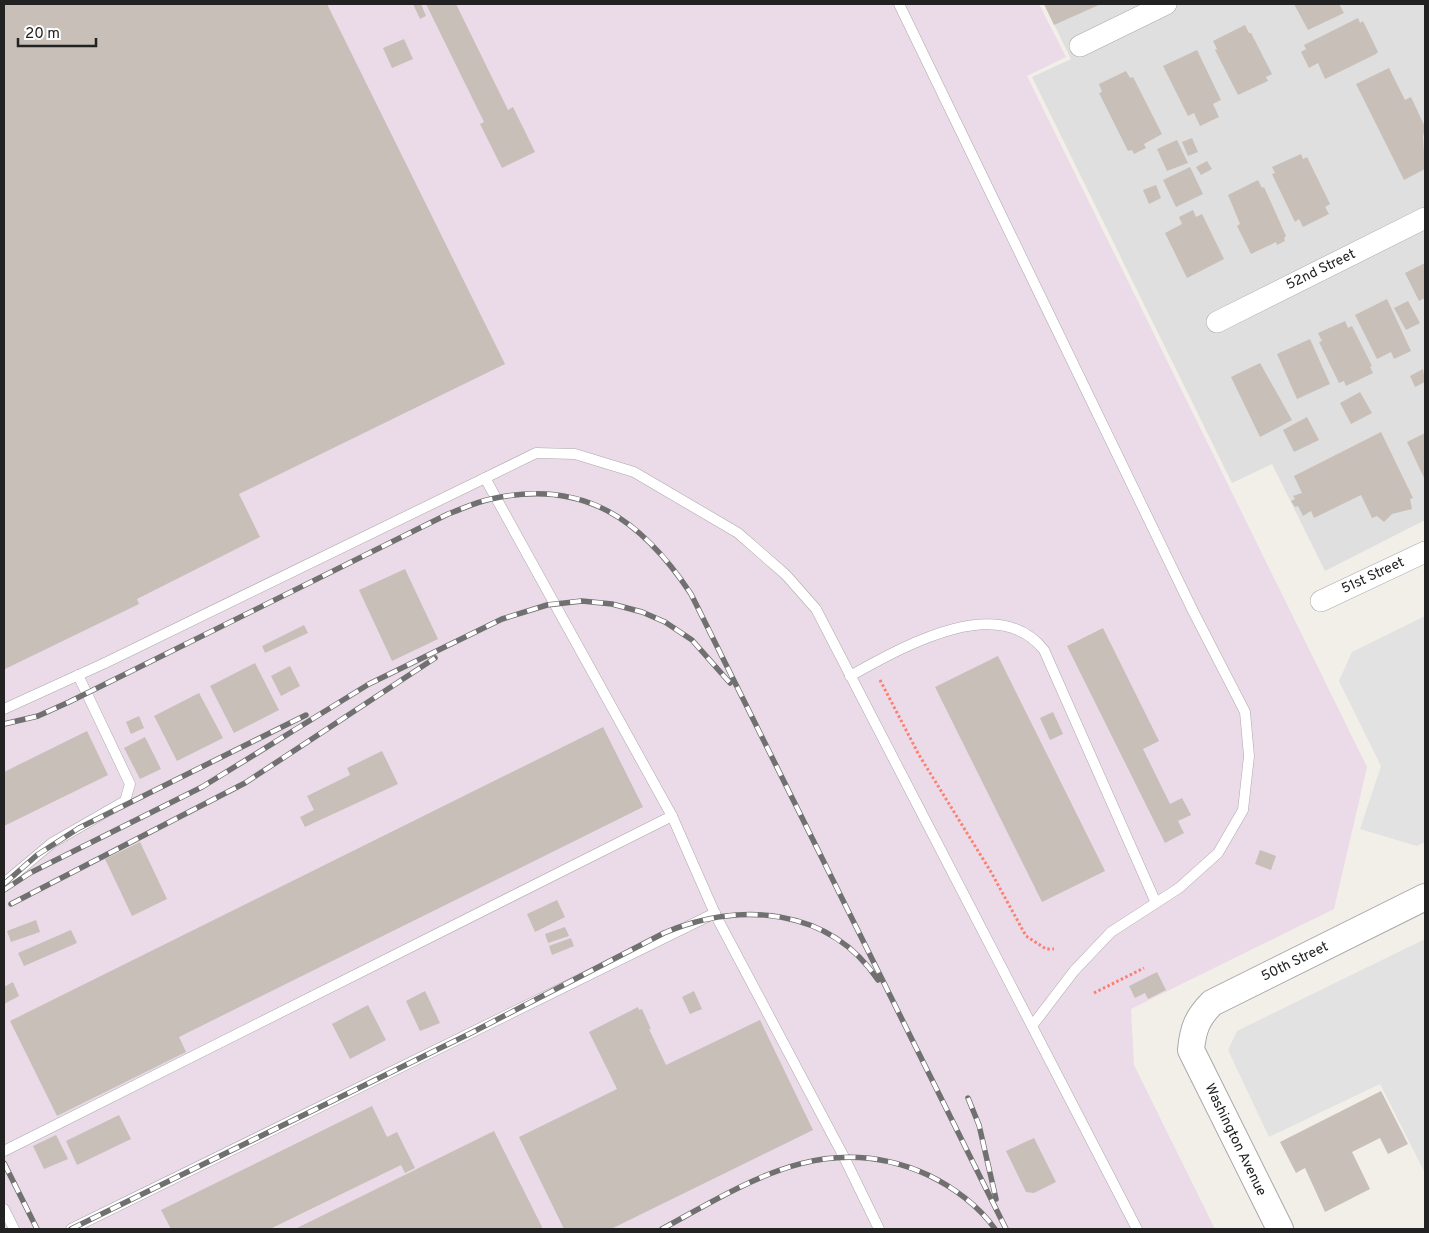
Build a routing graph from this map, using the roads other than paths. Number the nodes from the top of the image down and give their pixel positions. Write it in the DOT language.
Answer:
graph roads {
  1 [pos="899,4"];
  2 [pos="1166,4"];
  3 [pos="1080,46"];
  4 [pos="1425,218"];
  5 [pos="1217,322"];
  6 [pos="485,478"];
  7 [pos="1425,552"];
  8 [pos="1321,601"];
  9 [pos="78,676"];
  10 [pos="850,676"];
  11 [pos="4,709"];
  12 [pos="672,816"];
  13 [pos="4,883"];
  14 [pos="1425,897"];
  15 [pos="1156,903"];
  16 [pos="715,913"];
  17 [pos="1032,1026"];
  18 [pos="1191,1050"];
  19 [pos="4,1151"];
  20 [pos="4,1209"];
  21 [pos="14,1229"];
  22 [pos="71,1229"];
  23 [pos="880,1229"];
  24 [pos="1137,1229"];
  25 [pos="1280,1229"];
  1 -- 15 [label="lane"];
  2 -- 3 [label="street"];
  4 -- 5 [label="street, 52nd Street"];
  6 -- 9 [label="lane"];
  6 -- 10 [label="lane"];
  6 -- 12 [label="lane"];
  7 -- 8 [label="street, 51st Street"];
  9 -- 11 [label="lane"];
  9 -- 13 [label="lane"];
  10 -- 15 [label="lane"];
  10 -- 17 [label="lane"];
  12 -- 16 [label="lane"];
  12 -- 19 [label="lane"];
  14 -- 18 [label="street, 50th Street"];
  15 -- 17 [label="lane"];
  16 -- 22 [label="lane"];
  16 -- 23 [label="lane"];
  17 -- 24 [label="lane"];
  18 -- 25 [label="street, Washington Avenue"];
  20 -- 21 [label="lane"];
}
